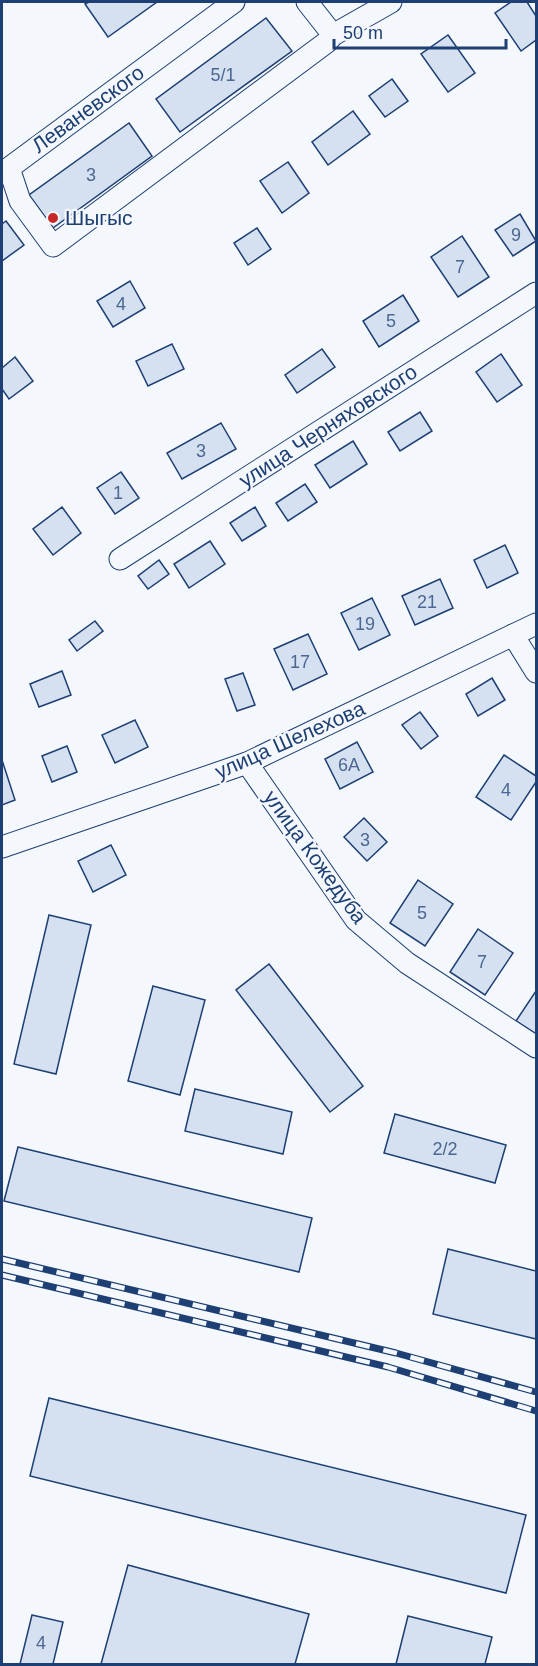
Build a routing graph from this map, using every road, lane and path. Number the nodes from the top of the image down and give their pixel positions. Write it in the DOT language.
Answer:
graph roads {
  1 [pos="234,2"];
  2 [pos="307,2"];
  3 [pos="391,2"];
  4 [pos="333,35"];
  5 [pos="537,293"];
  6 [pos="120,559"];
  7 [pos="537,624"];
  8 [pos="513,635"];
  9 [pos="537,672"];
  10 [pos="247,763"];
  11 [pos="2,847"];
  12 [pos="537,1047"];
  1 -- 4 [label="street, Леваневского"];
  2 -- 4 [label="street"];
  3 -- 4 [label="street, Леваневского"];
  5 -- 6 [label="street, улица Черняховского"];
  7 -- 8 [label="street, улица Шелехова"];
  8 -- 9 [label="street"];
  8 -- 10 [label="street, улица Шелехова"];
  10 -- 11 [label="street, улица Шелехова"];
  10 -- 12 [label="street, улица Кожедуба"];
}
